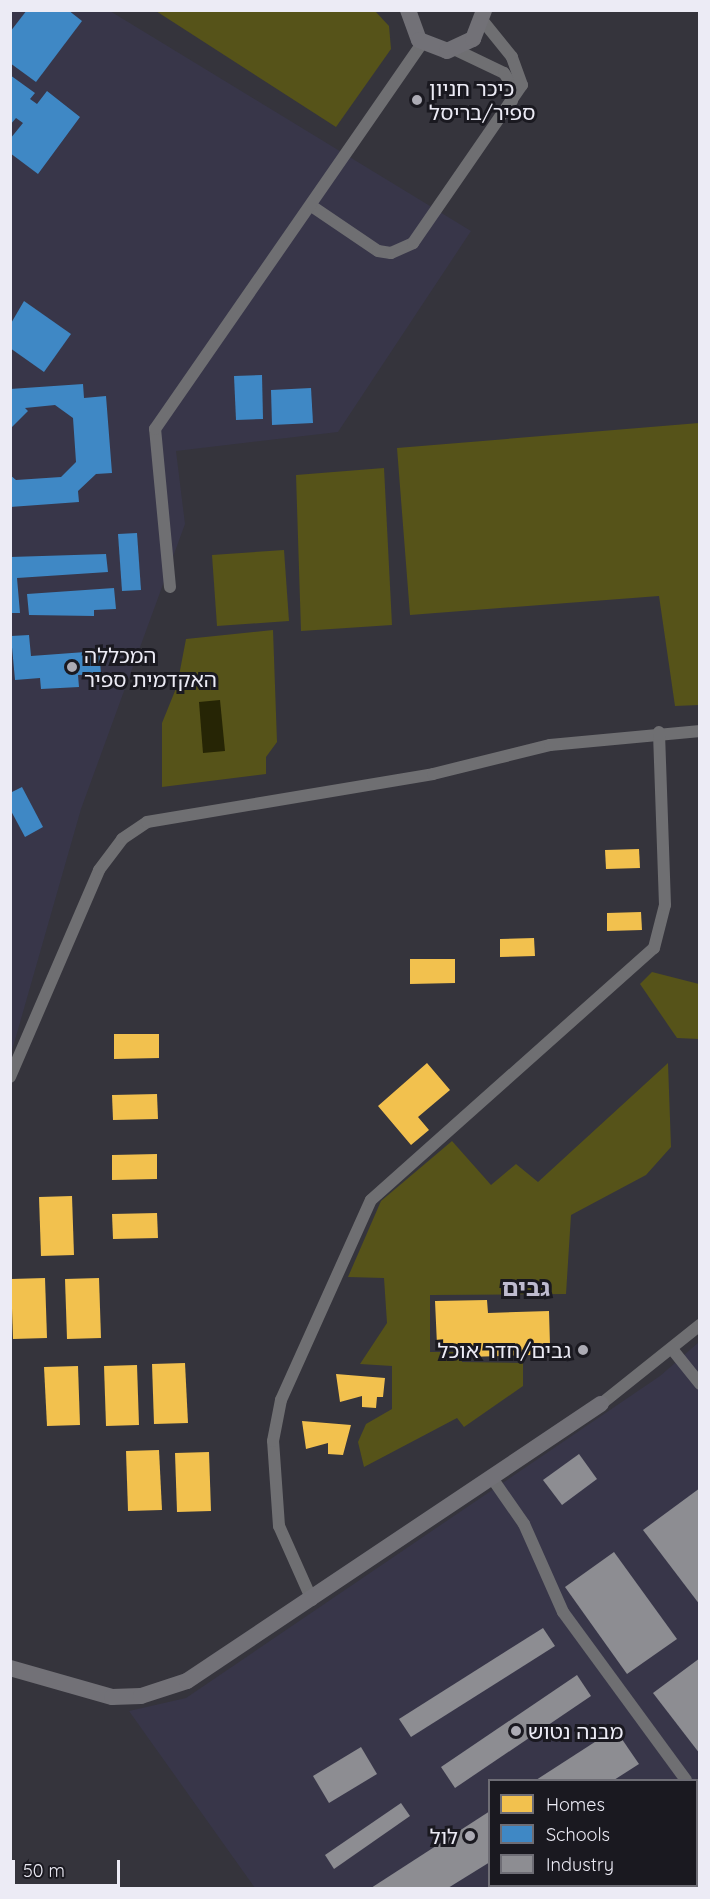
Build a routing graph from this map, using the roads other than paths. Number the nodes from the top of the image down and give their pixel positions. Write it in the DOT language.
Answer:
graph roads {
  1 [pos="406,13"];
  2 [pos="483,16"];
  3 [pos="422,43"];
  4 [pos="456,50"];
  5 [pos="509,111"];
  6 [pos="313,207"];
  7 [pos="170,587"];
  8 [pos="699,731"];
  9 [pos="659,732"];
  10 [pos="10,1077"];
  11 [pos="699,1325"];
  12 [pos="672,1349"];
  13 [pos="699,1384"];
  14 [pos="601,1404"];
  15 [pos="492,1478"];
  16 [pos="312,1600"];
  17 [pos="10,1668"];
  18 [pos="685,1779"];
  1 -- 3 [label="street"];
  2 -- 4 [label="street"];
  2 -- 5 [label="street"];
  3 -- 4 [label="street"];
  3 -- 6 [label="street"];
  4 -- 5 [label="street"];
  5 -- 6 [label="street"];
  6 -- 7 [label="street"];
  8 -- 9 [label="street"];
  9 -- 10 [label="street"];
  9 -- 16 [label="street"];
  11 -- 12 [label="street"];
  12 -- 13 [label="street"];
  12 -- 14 [label="street"];
  14 -- 15 [label="street"];
  15 -- 16 [label="street"];
  15 -- 18 [label="street"];
  16 -- 17 [label="street"];
}
